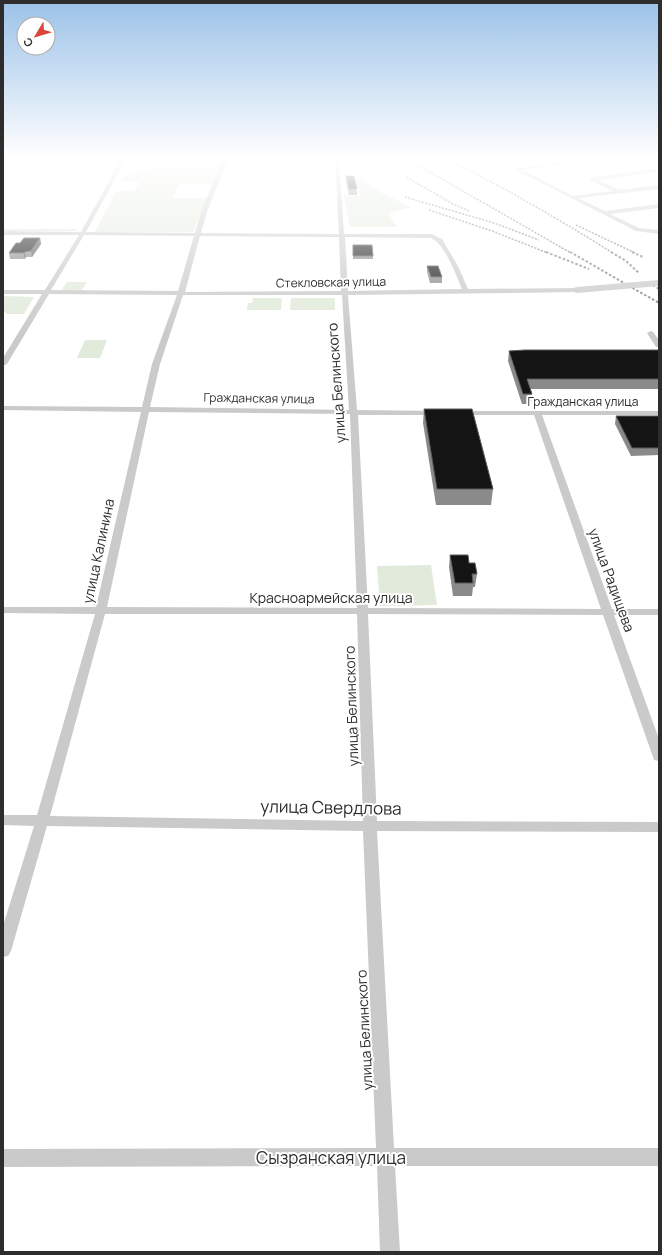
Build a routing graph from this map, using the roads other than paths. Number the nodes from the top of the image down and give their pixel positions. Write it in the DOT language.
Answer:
graph roads {
  1 [pos="91,218"];
  2 [pos="202,218"];
  3 [pos="342,218"];
  4 [pos="614,218"];
  5 [pos="659,232"];
  6 [pos="3,233"];
  7 [pos="82,234"];
  8 [pos="197,234"];
  9 [pos="343,235"];
  10 [pos="659,283"];
  11 [pos="3,292"];
  12 [pos="466,292"];
  13 [pos="47,293"];
  14 [pos="346,293"];
  15 [pos="181,294"];
  16 [pos="651,333"];
  17 [pos="659,345"];
  18 [pos="3,364"];
  19 [pos="3,408"];
  20 [pos="145,409"];
  21 [pos="355,411"];
  22 [pos="537,413"];
  23 [pos="659,413"];
  24 [pos="3,610"];
  25 [pos="101,610"];
  26 [pos="363,611"];
  27 [pos="608,612"];
  28 [pos="659,612"];
  29 [pos="659,757"];
  30 [pos="3,820"];
  31 [pos="42,820"];
  32 [pos="370,826"];
  33 [pos="659,827"];
  34 [pos="3,951"];
  35 [pos="659,1156"];
  36 [pos="386,1157"];
  37 [pos="3,1158"];
  38 [pos="390,1252"];
  1 -- 7 [label="street"];
  2 -- 8 [label="street, улица Калинина"];
  3 -- 9 [label="street, улица Белинского"];
  4 -- 5 [label="street"];
  6 -- 7 [label="street"];
  7 -- 8 [label="street"];
  7 -- 13 [label="street"];
  8 -- 9 [label="street"];
  8 -- 15 [label="street, улица Калинина"];
  9 -- 12 [label="street"];
  9 -- 14 [label="street, улица Белинского"];
  10 -- 12 [label="street, Стекловская улица, bridge"];
  11 -- 13 [label="street, Стекловская улица"];
  12 -- 14 [label="street, Стекловская улица"];
  13 -- 15 [label="street, Стекловская улица"];
  13 -- 18 [label="street"];
  14 -- 15 [label="street, Стекловская улица"];
  14 -- 21 [label="street, улица Белинского"];
  15 -- 20 [label="street, улица Калинина"];
  16 -- 17 [label="street"];
  19 -- 20 [label="street, Гражданская улица"];
  20 -- 21 [label="street, Гражданская улица"];
  20 -- 25 [label="street, улица Калинина"];
  21 -- 22 [label="street, Гражданская улица"];
  21 -- 26 [label="street, улица Белинского"];
  22 -- 23 [label="street, Гражданская улица"];
  22 -- 27 [label="street, улица Радищева"];
  24 -- 25 [label="street, Красноармейская улица"];
  25 -- 26 [label="street, Красноармейская улица"];
  25 -- 31 [label="street, улица Калинина"];
  26 -- 27 [label="street, Красноармейская улица"];
  26 -- 32 [label="street, улица Белинского"];
  27 -- 28 [label="street, Красноармейская улица"];
  27 -- 29 [label="street, улица Радищева"];
  30 -- 31 [label="street, улица Свердлова"];
  31 -- 32 [label="street, улица Свердлова"];
  31 -- 34 [label="street, улица Калинина"];
  32 -- 33 [label="street, улица Свердлова"];
  32 -- 36 [label="street, улица Белинского"];
  35 -- 36 [label="street, Сызранская улица"];
  36 -- 37 [label="street, Сызранская улица"];
  36 -- 38 [label="street, улица Белинского"];
}
